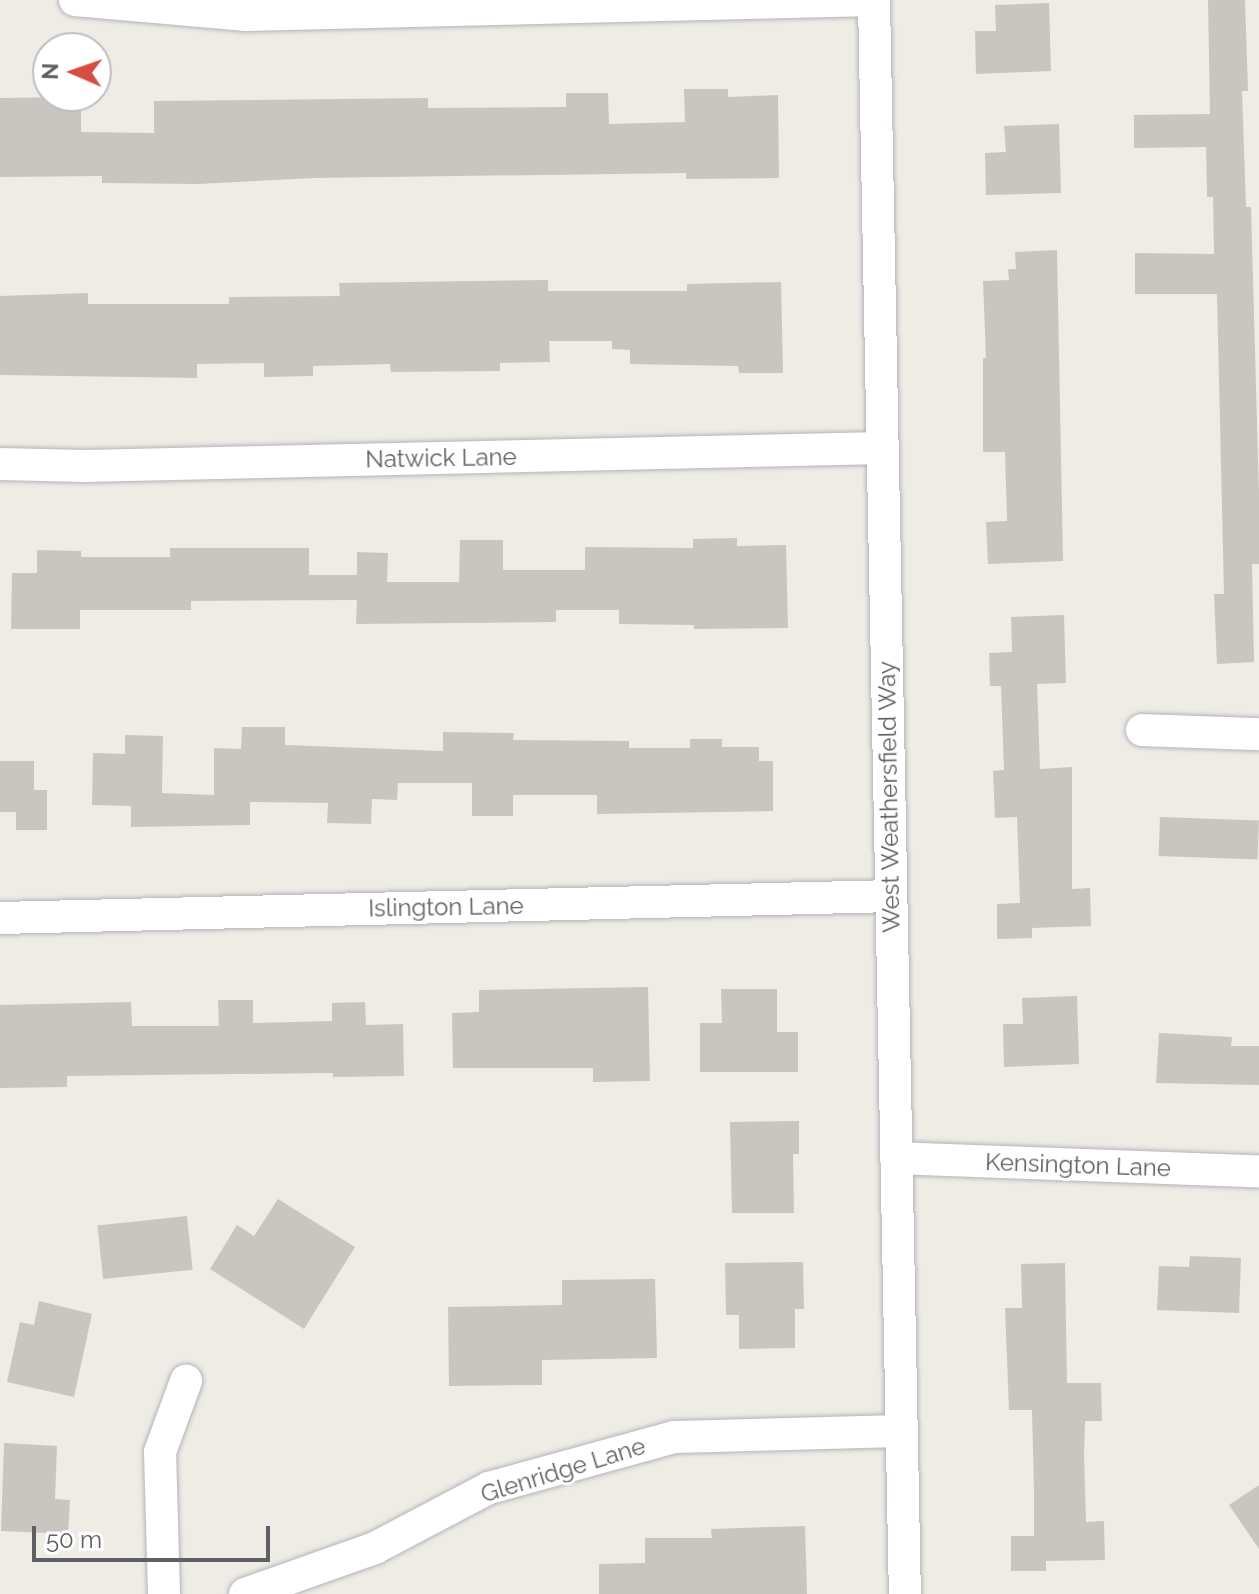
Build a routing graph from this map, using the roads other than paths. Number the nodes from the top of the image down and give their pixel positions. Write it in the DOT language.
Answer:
graph roads {
  1 [pos="75,0"];
  2 [pos="874,0"];
  3 [pos="883,448"];
  4 [pos="0,464"];
  5 [pos="1142,730"];
  6 [pos="1259,734"];
  7 [pos="891,896"];
  8 [pos="0,918"];
  9 [pos="896,1158"];
  10 [pos="1259,1171"];
  11 [pos="186,1381"];
  12 [pos="902,1431"];
  13 [pos="164,1594"];
  14 [pos="245,1594"];
  15 [pos="905,1594"];
  1 -- 2 [label="street"];
  2 -- 3 [label="street, West Weathersfield Way"];
  3 -- 4 [label="street, Natwick Lane"];
  3 -- 7 [label="street, West Weathersfield Way"];
  5 -- 6 [label="street"];
  7 -- 8 [label="street, Islington Lane"];
  7 -- 9 [label="street, West Weathersfield Way"];
  9 -- 10 [label="street, Kensington Lane"];
  9 -- 12 [label="street, West Weathersfield Way"];
  11 -- 13 [label="street"];
  12 -- 14 [label="street, Glenridge Lane"];
  12 -- 15 [label="street, West Weathersfield Way"];
}
